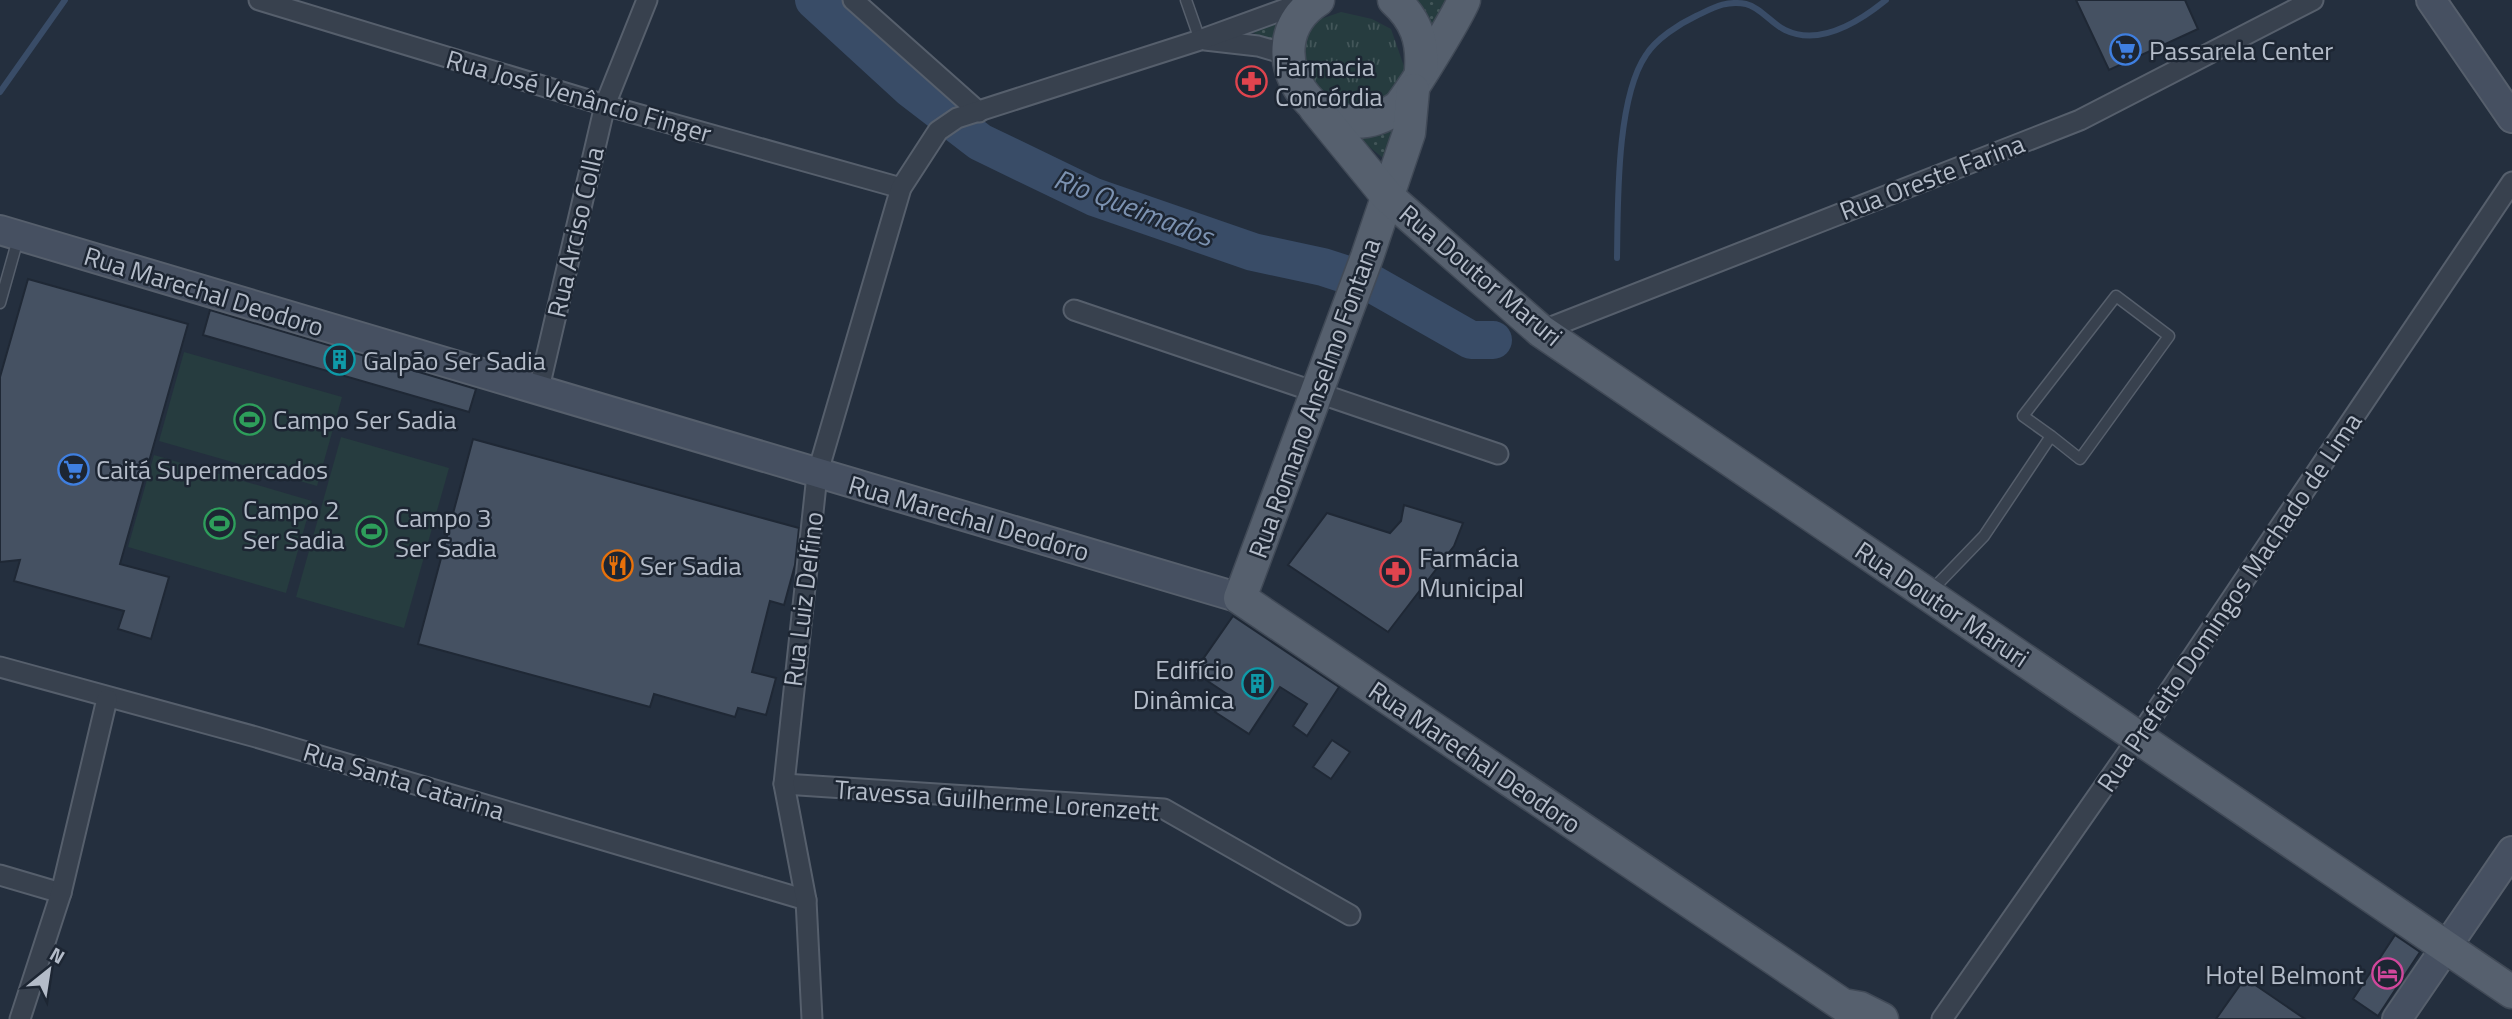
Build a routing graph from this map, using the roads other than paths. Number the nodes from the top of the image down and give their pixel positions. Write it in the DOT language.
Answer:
graph roads {
  1 [pos="259,0"];
  2 [pos="647,0"];
  3 [pos="853,0"];
  4 [pos="1186,0"];
  5 [pos="1310,0"];
  6 [pos="1318,0"];
  7 [pos="1394,0"];
  8 [pos="1464,0"];
  9 [pos="2313,0"];
  10 [pos="2431,0"];
  11 [pos="1200,40"];
  12 [pos="1289,55"];
  13 [pos="1417,80"];
  14 [pos="605,105"];
  15 [pos="1315,108"];
  16 [pos="979,113"];
  17 [pos="2512,118"];
  18 [pos="2512,182"];
  19 [pos="901,187"];
  20 [pos="1387,196"];
  21 [pos="10,233"];
  22 [pos="0,303"];
  23 [pos="1074,310"];
  24 [pos="1541,331"];
  25 [pos="539,388"];
  26 [pos="1317,394"];
  27 [pos="2051,436"];
  28 [pos="1498,454"];
  29 [pos="817,475"];
  30 [pos="1927,594"];
  31 [pos="1240,598"];
  32 [pos="0,667"];
  33 [pos="107,699"];
  34 [pos="2140,736"];
  35 [pos="784,784"];
  36 [pos="2512,851"];
  37 [pos="0,875"];
  38 [pos="61,893"];
  39 [pos="806,900"];
  40 [pos="1350,915"];
  41 [pos="2445,949"];
  42 [pos="2512,992"];
  43 [pos="1846,1012"];
  44 [pos="20,1019"];
  45 [pos="812,1019"];
  46 [pos="1882,1019"];
  47 [pos="1942,1019"];
  48 [pos="2397,1019"];
  1 -- 14 [label="street, Rua José Venâncio Finger"];
  2 -- 14 [label="street, Rua Arciso Colla"];
  3 -- 16 [label="street"];
  4 -- 11 [label="lane"];
  5 -- 11 [label="street"];
  6 -- 12 [label="main road"];
  7 -- 13 [label="main road, Rua Doutor Maruri"];
  8 -- 13 [label="main road"];
  9 -- 24 [label="street, Rua Oreste Farina"];
  10 -- 17 [label="street"];
  11 -- 12 [label="street"];
  11 -- 16 [label="street"];
  12 -- 15 [label="main road, Rua Doutor Maruri"];
  13 -- 15 [label="main road"];
  13 -- 20 [label="main road, Rua Doutor Maruri"];
  14 -- 19 [label="street, Rua José Venâncio Finger"];
  14 -- 25 [label="street, Rua Arciso Colla"];
  15 -- 20 [label="main road, Rua Doutor Maruri"];
  16 -- 19 [label="street, Rua Luiz Delfino"];
  18 -- 34 [label="street, Rua Prefeito Domingos Machado de Lima"];
  19 -- 29 [label="street, Rua Luiz Delfino"];
  20 -- 24 [label="main road, Rua Doutor Maruri"];
  20 -- 26 [label="main road, Rua Romano Anselmo Fontana"];
  21 -- 22 [label="lane"];
  21 -- 25 [label="street, Rua Marechal Deodoro"];
  23 -- 26 [label="street"];
  24 -- 30 [label="main road, Rua Doutor Maruri"];
  25 -- 29 [label="street, Rua Marechal Deodoro"];
  26 -- 28 [label="street"];
  26 -- 31 [label="main road, Rua Romano Anselmo Fontana"];
  27 -- 27 [label="lane"];
  27 -- 30 [label="lane"];
  29 -- 31 [label="street, Rua Marechal Deodoro"];
  29 -- 35 [label="street, Rua Luiz Delfino"];
  30 -- 34 [label="main road, Rua Doutor Maruri"];
  31 -- 43 [label="main road, Rua Marechal Deodoro"];
  32 -- 33 [label="street, Rua Santa Catarina"];
  33 -- 38 [label="street"];
  33 -- 39 [label="street, Rua Santa Catarina"];
  34 -- 41 [label="main road, Rua Doutor Maruri"];
  34 -- 47 [label="street, Rua Prefeito Domingos Machado de Lima"];
  35 -- 39 [label="street, Rua Luiz Delfino"];
  35 -- 40 [label="street, Travessa Guilherme Lorenzett"];
  36 -- 41 [label="street"];
  37 -- 38 [label="street"];
  38 -- 44 [label="street"];
  39 -- 45 [label="street, Rua Luiz Delfino"];
  41 -- 42 [label="main road, Rua Doutor Maruri"];
  41 -- 48 [label="street"];
  43 -- 46 [label="main road, Rua Marechal Deodoro"];
}
